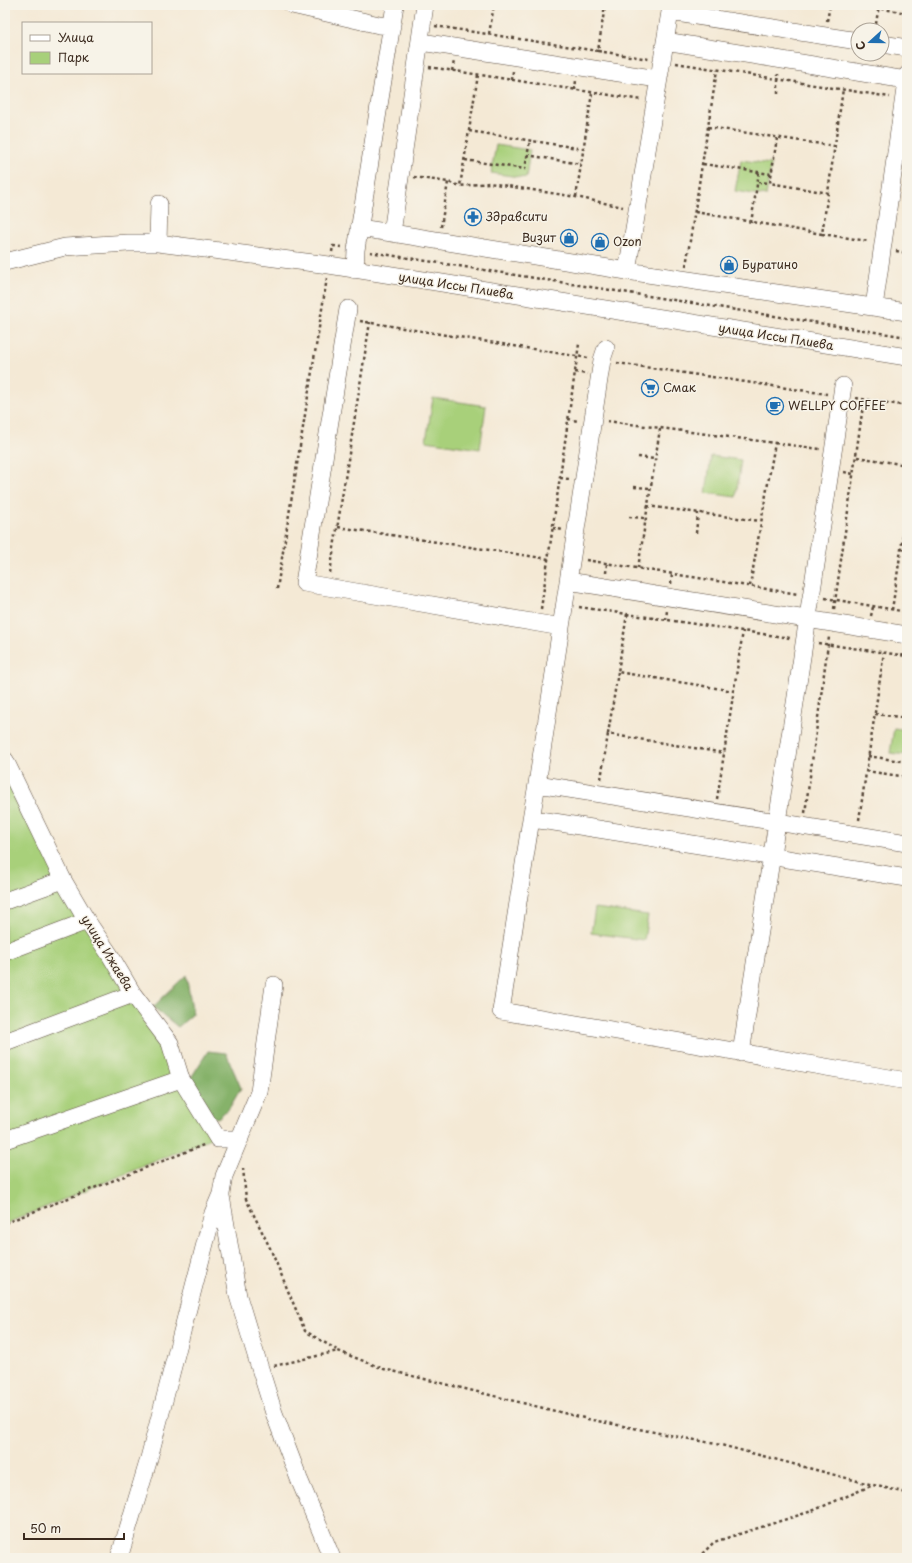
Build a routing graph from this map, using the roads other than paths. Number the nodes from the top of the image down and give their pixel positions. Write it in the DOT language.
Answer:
graph roads {
  1 [pos="292,5"];
  2 [pos="395,5"];
  3 [pos="425,5"];
  4 [pos="670,8"];
  5 [pos="392,26"];
  6 [pos="850,39"];
  7 [pos="665,41"];
  8 [pos="420,42"];
  9 [pos="890,45"];
  10 [pos="907,48"];
  11 [pos="658,79"];
  12 [pos="906,89"];
  13 [pos="159,204"];
  14 [pos="359,228"];
  15 [pos="392,233"];
  16 [pos="158,243"];
  17 [pos="5,262"];
  18 [pos="355,270"];
  19 [pos="627,271"];
  20 [pos="874,307"];
  21 [pos="907,312"];
  22 [pos="348,314"];
  23 [pos="604,354"];
  24 [pos="907,357"];
  25 [pos="842,391"];
  26 [pos="568,581"];
  27 [pos="808,619"];
  28 [pos="561,627"];
  29 [pos="907,635"];
  30 [pos="5,760"];
  31 [pos="9,780"];
  32 [pos="536,784"];
  33 [pos="531,819"];
  34 [pos="777,822"];
  35 [pos="907,843"];
  36 [pos="772,857"];
  37 [pos="907,878"];
  38 [pos="63,880"];
  39 [pos="5,901"];
  40 [pos="87,921"];
  41 [pos="5,952"];
  42 [pos="274,985"];
  43 [pos="133,994"];
  44 [pos="5,1042"];
  45 [pos="741,1053"];
  46 [pos="181,1079"];
  47 [pos="907,1081"];
  48 [pos="240,1139"];
  49 [pos="5,1140"];
  50 [pos="221,1194"];
  51 [pos="119,1558"];
  52 [pos="332,1558"];
  1 -- 5 [label="street"];
  2 -- 5 [label="street"];
  3 -- 8 [label="street"];
  4 -- 6 [label="street"];
  4 -- 7 [label="street"];
  5 -- 14 [label="street"];
  7 -- 11 [label="street"];
  7 -- 12 [label="street"];
  8 -- 11 [label="street"];
  8 -- 15 [label="street"];
  9 -- 10 [label="street"];
  11 -- 19 [label="street"];
  12 -- 20 [label="street"];
  13 -- 16 [label="street"];
  14 -- 15 [label="street"];
  14 -- 18 [label="street"];
  15 -- 19 [label="street"];
  16 -- 17 [label="street, улица Иссы Плиева"];
  16 -- 18 [label="street, улица Иссы Плиева"];
  18 -- 24 [label="street, улица Иссы Плиева"];
  19 -- 20 [label="street"];
  20 -- 21 [label="street"];
  22 -- 28 [label="street"];
  23 -- 26 [label="street"];
  25 -- 27 [label="street"];
  26 -- 27 [label="street"];
  26 -- 28 [label="street"];
  27 -- 29 [label="street"];
  27 -- 34 [label="street"];
  28 -- 32 [label="street"];
  30 -- 31 [label="street, улица Ижаева"];
  31 -- 38 [label="street, улица Ижаева"];
  32 -- 33 [label="street"];
  32 -- 34 [label="street"];
  33 -- 36 [label="street"];
  33 -- 45 [label="street"];
  34 -- 35 [label="street"];
  34 -- 36 [label="street"];
  36 -- 37 [label="street"];
  36 -- 45 [label="street"];
  38 -- 39 [label="street"];
  38 -- 40 [label="street, улица Ижаева"];
  40 -- 41 [label="street"];
  40 -- 43 [label="street, улица Ижаева"];
  42 -- 48 [label="street"];
  43 -- 44 [label="street"];
  43 -- 46 [label="street, улица Ижаева"];
  45 -- 47 [label="street"];
  46 -- 48 [label="street, улица Ижаева"];
  46 -- 49 [label="street"];
  48 -- 50 [label="street"];
  50 -- 51 [label="street"];
  50 -- 52 [label="street"];
}
